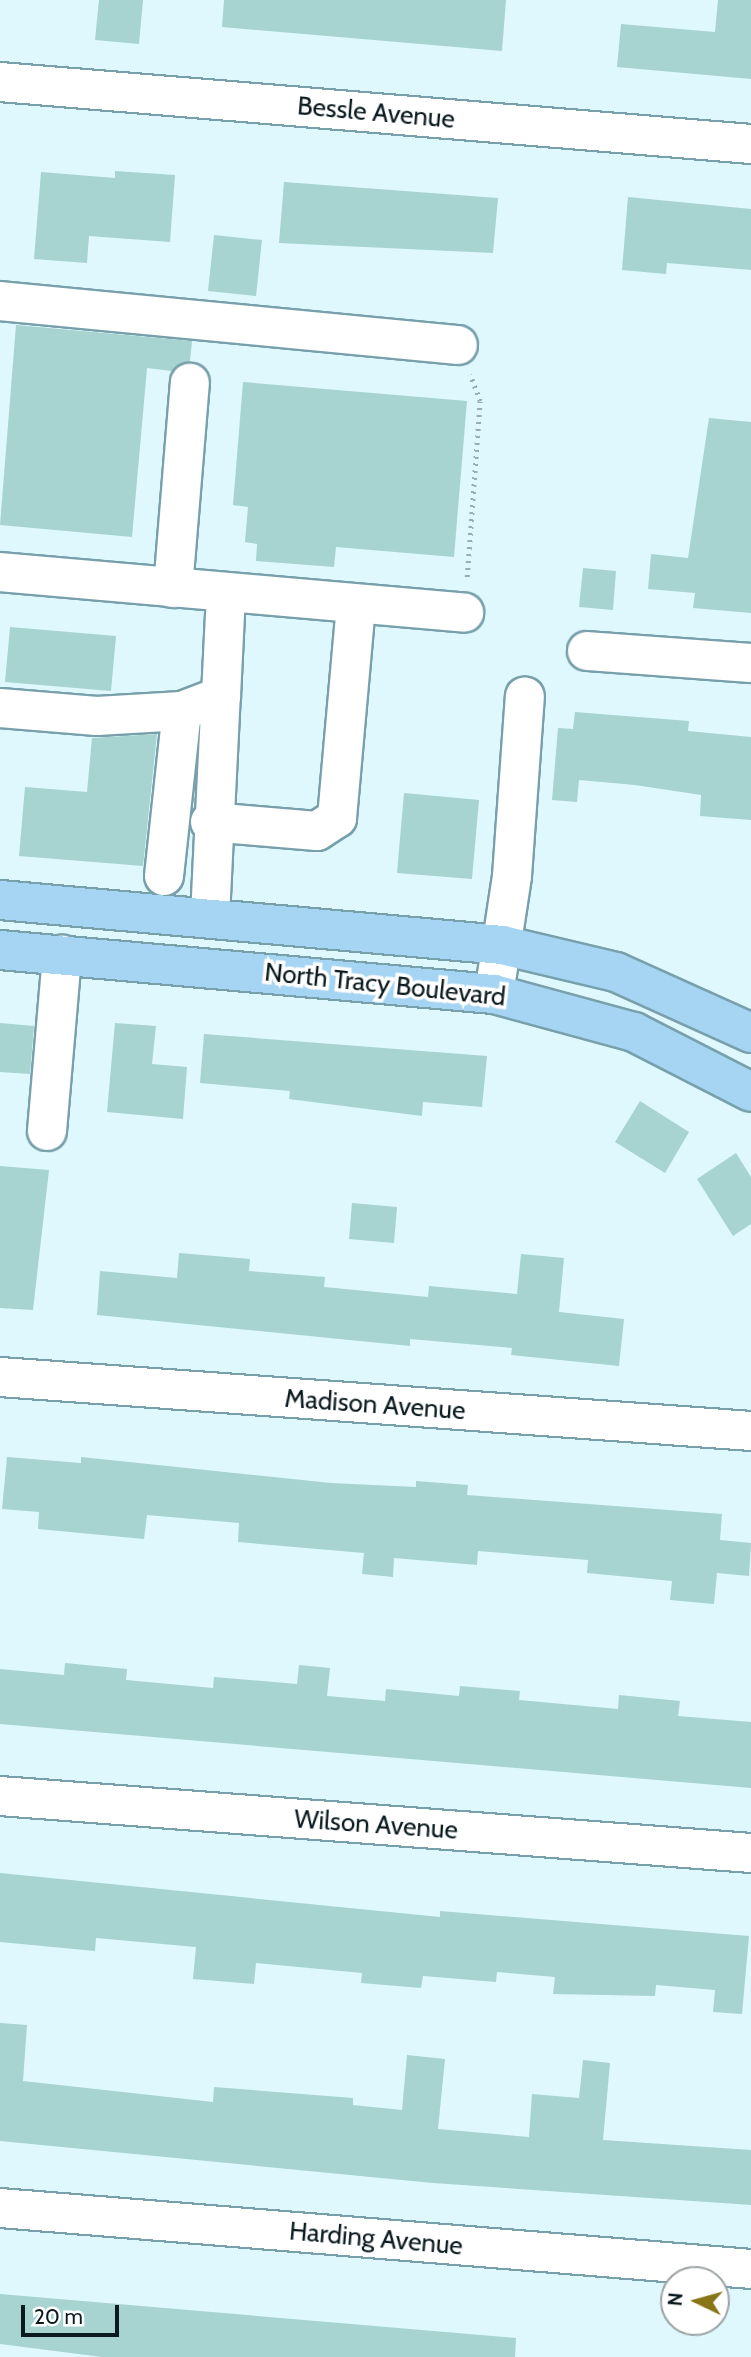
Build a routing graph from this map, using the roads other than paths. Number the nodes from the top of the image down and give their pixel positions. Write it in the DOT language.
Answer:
graph roads {
  1 [pos="0,82"];
  2 [pos="751,144"];
  3 [pos="0,301"];
  4 [pos="458,345"];
  5 [pos="190,383"];
  6 [pos="0,572"];
  7 [pos="173,587"];
  8 [pos="226,593"];
  9 [pos="356,604"];
  10 [pos="464,613"];
  11 [pos="587,651"];
  12 [pos="751,663"];
  13 [pos="221,696"];
  14 [pos="525,696"];
  15 [pos="0,708"];
  16 [pos="181,711"];
  17 [pos="210,822"];
  18 [pos="164,876"];
  19 [pos="0,900"];
  20 [pos="210,917"];
  21 [pos="502,945"];
  22 [pos="0,950"];
  23 [pos="62,956"];
  24 [pos="494,994"];
  25 [pos="751,1033"];
  26 [pos="751,1093"];
  27 [pos="47,1131"];
  28 [pos="0,1377"];
  29 [pos="751,1431"];
  30 [pos="0,1796"];
  31 [pos="751,1853"];
  32 [pos="0,2208"];
  33 [pos="751,2269"];
  1 -- 2 [label="street, Bessle Avenue"];
  3 -- 4 [label="street"];
  5 -- 7 [label="street"];
  6 -- 7 [label="street"];
  7 -- 8 [label="street"];
  8 -- 9 [label="street"];
  8 -- 13 [label="street"];
  9 -- 10 [label="street"];
  9 -- 17 [label="street"];
  11 -- 12 [label="street"];
  13 -- 16 [label="street"];
  13 -- 17 [label="street"];
  14 -- 21 [label="street"];
  15 -- 16 [label="street"];
  16 -- 18 [label="street"];
  17 -- 20 [label="street"];
  19 -- 20 [label="main road, North Tracy Boulevard"];
  20 -- 21 [label="main road, North Tracy Boulevard"];
  21 -- 24 [label="street"];
  21 -- 25 [label="main road, North Tracy Boulevard"];
  22 -- 23 [label="main road, North Tracy Boulevard"];
  23 -- 24 [label="main road, North Tracy Boulevard"];
  23 -- 27 [label="street"];
  24 -- 26 [label="main road, North Tracy Boulevard"];
  28 -- 29 [label="street, Madison Avenue"];
  30 -- 31 [label="street, Wilson Avenue"];
  32 -- 33 [label="street, Harding Avenue"];
}
